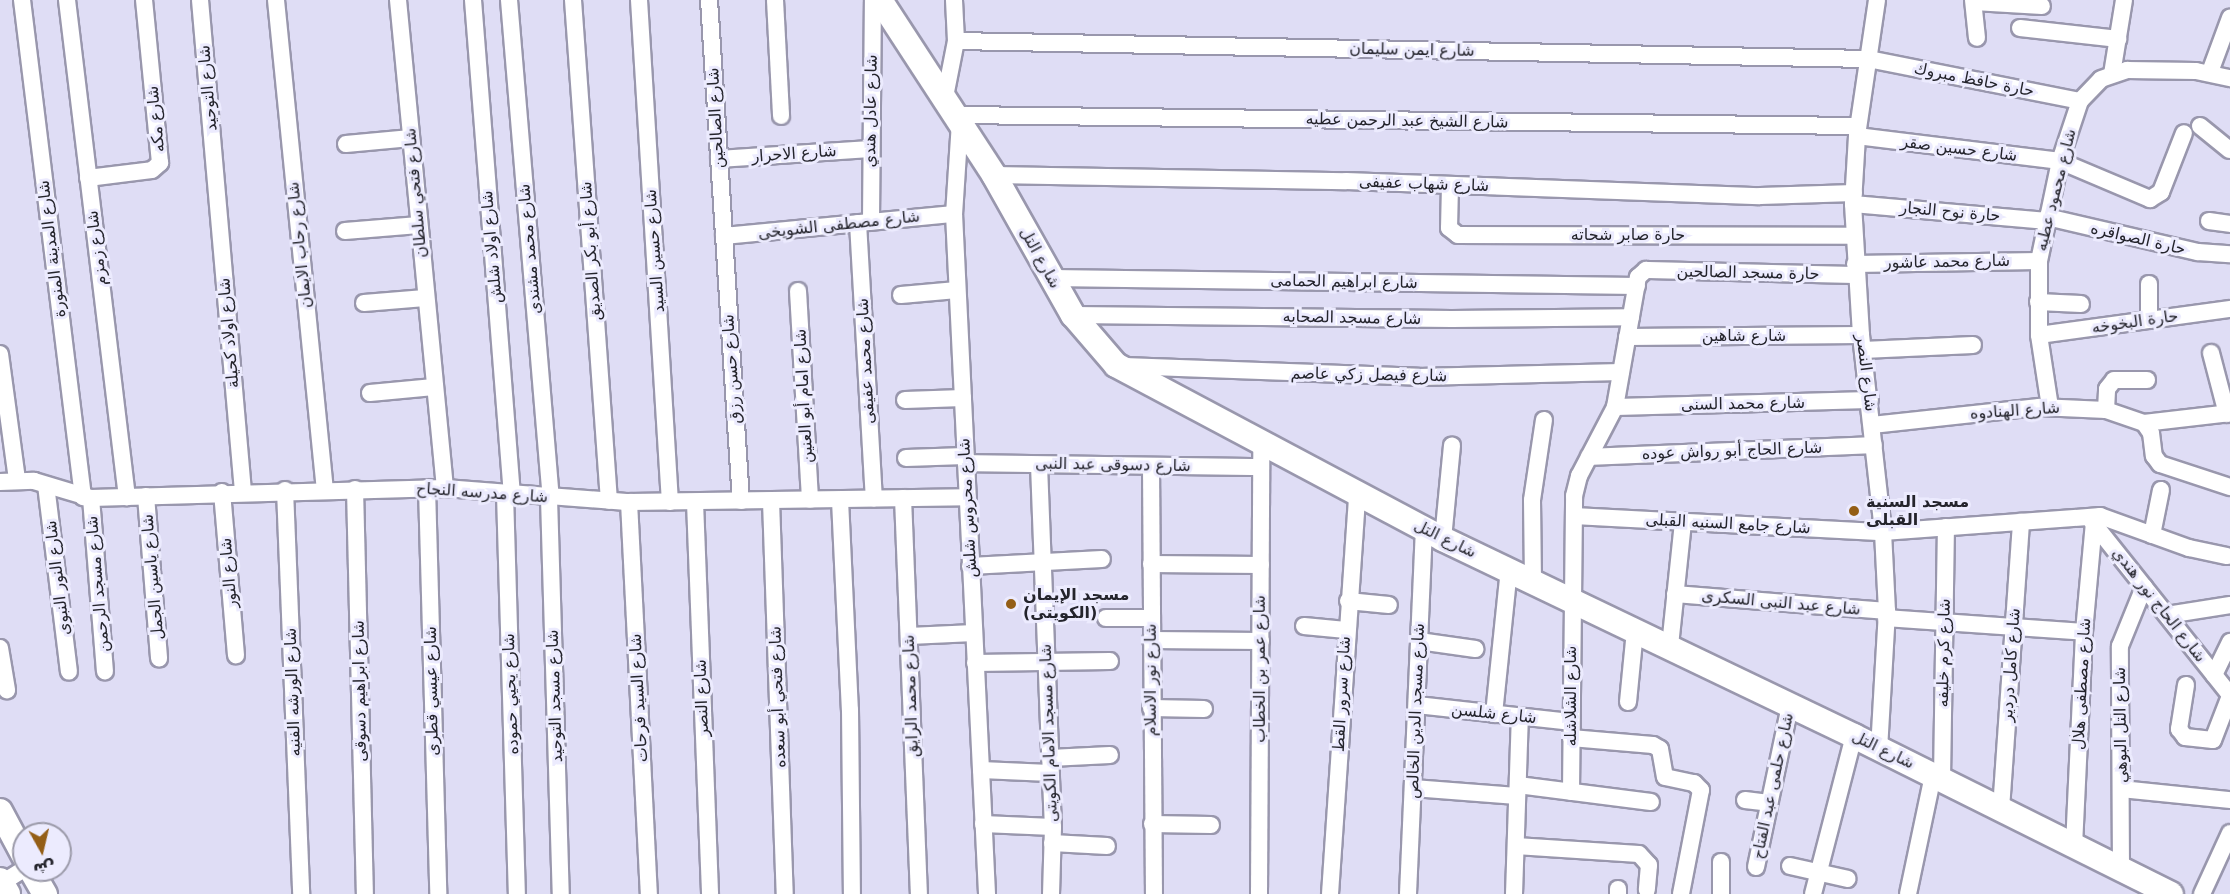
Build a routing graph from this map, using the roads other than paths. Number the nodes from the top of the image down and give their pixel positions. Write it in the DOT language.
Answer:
graph roads {
  1 [pos="22,0"];
  2 [pos="66,0"];
  3 [pos="144,0"];
  4 [pos="200,0"];
  5 [pos="276,0"];
  6 [pos="398,0"];
  7 [pos="473,0"];
  8 [pos="509,0"];
  9 [pos="573,0"];
  10 [pos="639,0"];
  11 [pos="709,0"];
  12 [pos="775,0"];
  13 [pos="873,0"];
  14 [pos="880,0"];
  15 [pos="954,0"];
  16 [pos="1877,0"];
  17 [pos="2124,0"];
  18 [pos="1974,1"];
  19 [pos="2043,6"];
  20 [pos="2230,18"];
  21 [pos="2020,28"];
  22 [pos="1977,38"];
  23 [pos="2118,39"];
  24 [pos="956,41"];
  25 [pos="1868,59"];
  26 [pos="2203,71"];
  27 [pos="2112,74"];
  28 [pos="2230,78"];
  29 [pos="2080,101"];
  30 [pos="954,111"];
  31 [pos="781,116"];
  32 [pos="1857,131"];
  33 [pos="411,138"];
  34 [pos="346,144"];
  35 [pos="870,149"];
  36 [pos="2230,150"];
  37 [pos="719,159"];
  38 [pos="2061,161"];
  39 [pos="216,175"];
  40 [pos="994,175"];
  41 [pos="88,178"];
  42 [pos="1450,185"];
  43 [pos="1853,198"];
  44 [pos="954,214"];
  45 [pos="2047,219"];
  46 [pos="2209,221"];
  47 [pos="865,222"];
  48 [pos="2230,224"];
  49 [pos="419,225"];
  50 [pos="345,231"];
  51 [pos="724,236"];
  52 [pos="1853,236"];
  53 [pos="2230,254"];
  54 [pos="2039,261"];
  55 [pos="1855,269"];
  56 [pos="1051,278"];
  57 [pos="1639,279"];
  58 [pos="2149,284"];
  59 [pos="957,290"];
  60 [pos="798,291"];
  61 [pos="901,296"];
  62 [pos="426,298"];
  63 [pos="2038,302"];
  64 [pos="364,303"];
  65 [pos="2080,304"];
  66 [pos="2230,309"];
  67 [pos="1073,315"];
  68 [pos="1631,317"];
  69 [pos="2149,320"];
  70 [pos="2040,335"];
  71 [pos="1627,337"];
  72 [pos="1862,343"];
  73 [pos="1973,345"];
  74 [pos="2211,353"];
  75 [pos="0,354"];
  76 [pos="1116,365"];
  77 [pos="1621,372"];
  78 [pos="2147,380"];
  79 [pos="434,387"];
  80 [pos="369,393"];
  81 [pos="963,398"];
  82 [pos="905,400"];
  83 [pos="1870,400"];
  84 [pos="1615,407"];
  85 [pos="2050,407"];
  86 [pos="2106,410"];
  87 [pos="2228,414"];
  88 [pos="1544,420"];
  89 [pos="2144,423"];
  90 [pos="1872,425"];
  91 [pos="1452,445"];
  92 [pos="1875,445"];
  93 [pos="1261,456"];
  94 [pos="1589,457"];
  95 [pos="906,458"];
  96 [pos="965,460"];
  97 [pos="1039,465"];
  98 [pos="1151,466"];
  99 [pos="8,481"];
  100 [pos="46,485"];
  101 [pos="2230,487"];
  102 [pos="428,488"];
  103 [pos="445,488"];
  104 [pos="326,489"];
  105 [pos="355,489"];
  106 [pos="243,490"];
  107 [pos="285,490"];
  108 [pos="2161,490"];
  109 [pos="222,492"];
  110 [pos="508,495"];
  111 [pos="1357,495"];
  112 [pos="146,496"];
  113 [pos="87,497"];
  114 [pos="126,497"];
  115 [pos="967,497"];
  116 [pos="550,498"];
  117 [pos="903,498"];
  118 [pos="874,499"];
  119 [pos="810,500"];
  120 [pos="840,500"];
  121 [pos="609,501"];
  122 [pos="629,501"];
  123 [pos="741,501"];
  124 [pos="771,501"];
  125 [pos="670,502"];
  126 [pos="695,502"];
  127 [pos="1574,516"];
  128 [pos="2091,519"];
  129 [pos="1683,522"];
  130 [pos="2021,522"];
  131 [pos="1946,527"];
  132 [pos="1883,532"];
  133 [pos="1434,534"];
  134 [pos="2152,535"];
  135 [pos="2227,556"];
  136 [pos="1102,559"];
  137 [pos="1042,562"];
  138 [pos="1151,564"];
  139 [pos="1261,565"];
  140 [pos="970,566"];
  141 [pos="1509,570"];
  142 [pos="1533,582"];
  143 [pos="2144,587"];
  144 [pos="1675,594"];
  145 [pos="1348,601"];
  146 [pos="1572,601"];
  147 [pos="1389,605"];
  148 [pos="2230,605"];
  149 [pos="1887,615"];
  150 [pos="2167,615"];
  151 [pos="1106,618"];
  152 [pos="1151,618"];
  153 [pos="1944,622"];
  154 [pos="1304,627"];
  155 [pos="2013,627"];
  156 [pos="1346,630"];
  157 [pos="1635,630"];
  158 [pos="2084,632"];
  159 [pos="974,633"];
  160 [pos="909,636"];
  161 [pos="1151,640"];
  162 [pos="1260,641"];
  163 [pos="1419,641"];
  164 [pos="2230,642"];
  165 [pos="1670,646"];
  166 [pos="0,648"];
  167 [pos="1475,649"];
  168 [pos="236,655"];
  169 [pos="159,658"];
  170 [pos="1110,660"];
  171 [pos="1046,662"];
  172 [pos="975,663"];
  173 [pos="105,671"];
  174 [pos="69,672"];
  175 [pos="2214,675"];
  176 [pos="2186,685"];
  177 [pos="7,690"];
  178 [pos="2230,696"];
  179 [pos="1628,702"];
  180 [pos="1417,705"];
  181 [pos="1790,705"];
  182 [pos="1151,708"];
  183 [pos="1204,709"];
  184 [pos="1494,714"];
  185 [pos="1520,717"];
  186 [pos="1570,730"];
  187 [pos="1854,736"];
  188 [pos="1879,748"];
  189 [pos="1110,755"];
  190 [pos="1050,765"];
  191 [pos="981,770"];
  192 [pos="1937,777"];
  193 [pos="1413,788"];
  194 [pos="2121,789"];
  195 [pos="1518,791"];
  196 [pos="1571,792"];
  197 [pos="1745,800"];
  198 [pos="2230,800"];
  199 [pos="1651,802"];
  200 [pos="1769,802"];
  201 [pos="2001,809"];
  202 [pos="0,811"];
  203 [pos="983,824"];
  204 [pos="1152,824"];
  205 [pos="1211,825"];
  206 [pos="2230,833"];
  207 [pos="12,834"];
  208 [pos="1052,835"];
  209 [pos="1107,846"];
  210 [pos="1516,846"];
  211 [pos="2074,846"];
  212 [pos="1721,862"];
  213 [pos="1790,866"];
  214 [pos="1756,867"];
  215 [pos="2121,869"];
  216 [pos="1819,872"];
  217 [pos="1848,879"];
  218 [pos="1647,890"];
  219 [pos="301,894"];
  220 [pos="365,894"];
  221 [pos="438,894"];
  222 [pos="517,894"];
  223 [pos="561,894"];
  224 [pos="649,894"];
  225 [pos="710,894"];
  226 [pos="785,894"];
  227 [pos="852,894"];
  228 [pos="919,894"];
  229 [pos="987,894"];
  230 [pos="1051,894"];
  231 [pos="1154,894"];
  232 [pos="1260,894"];
  233 [pos="1330,894"];
  234 [pos="1408,894"];
  235 [pos="1514,894"];
  236 [pos="1681,894"];
  237 [pos="1721,894"];
  238 [pos="1813,894"];
  239 [pos="1908,894"];
  240 [pos="2171,894"];
  241 [pos="2202,894"];
  1 -- 113 [label="street, شارع المدينة المنورة"];
  2 -- 41 [label="street, شارع زمزم"];
  3 -- 41 [label="street, شارع مكه"];
  4 -- 39 [label="street, شارع التوحيد"];
  5 -- 104 [label="street, شارع رحاب الايمان"];
  6 -- 33 [label="street, شارع فتحي سلطان"];
  7 -- 110 [label="street, شارع اولاد شلش"];
  8 -- 116 [label="street, شارع محمد مشندى"];
  9 -- 121 [label="street, شارع أبو بكر الصديق"];
  10 -- 125 [label="street, شارع حسين السيد"];
  11 -- 37 [label="street, شارع الصالحين"];
  12 -- 31 [label="street"];
  13 -- 35 [label="street, شارع عادل هندي"];
  14 -- 30 [label="street, شارع التل"];
  15 -- 24 [label="street, شارع محروس شلش"];
  16 -- 25 [label="street, شارع النصر"];
  17 -- 23 [label="street"];
  18 -- 19 [label="street"];
  18 -- 22 [label="street"];
  20 -- 26 [label="street"];
  21 -- 23 [label="street"];
  23 -- 27 [label="street"];
  24 -- 25 [label="street, شارع ايمن سليمان"];
  24 -- 30 [label="street, شارع محروس شلش"];
  25 -- 29 [label="street, حارة حافظ مبروك"];
  25 -- 32 [label="street, شارع النصر"];
  26 -- 27 [label="street"];
  26 -- 28 [label="street"];
  27 -- 29 [label="street, شارع محمود عطيه"];
  29 -- 38 [label="street, شارع محمود عطيه"];
  30 -- 32 [label="street, شارع الشيخ عبد الرحمن عطيه"];
  30 -- 40 [label="street, شارع التل"];
  30 -- 44 [label="street, شارع محروس شلش"];
  32 -- 38 [label="street, شارع حسين صقر"];
  32 -- 43 [label="street, شارع النصر"];
  33 -- 34 [label="street"];
  33 -- 49 [label="street, شارع فتحي سلطان"];
  35 -- 37 [label="street, شارع الاحرار"];
  35 -- 47 [label="street, شارع عادل هندي"];
  36 -- 38 [label="street, شارع حسين صقر"];
  37 -- 51 [label="street, شارع الصالحين"];
  38 -- 45 [label="street, شارع محمود عطيه"];
  39 -- 106 [label="street, شارع اولاد كحيلة"];
  40 -- 42 [label="street, شارع شهاب عفيفى"];
  40 -- 56 [label="street, شارع التل"];
  41 -- 114 [label="street, شارع زمزم"];
  42 -- 43 [label="street, شارع شهاب عفيفى"];
  42 -- 52 [label="street, حارة صابر شحاته"];
  43 -- 45 [label="street, حارة نوح النجار"];
  43 -- 52 [label="street, شارع النصر"];
  44 -- 47 [label="street, شارع مصطفى الشويخى"];
  44 -- 59 [label="street, شارع محروس شلش"];
  45 -- 53 [label="street, حارة الصواقره"];
  45 -- 54 [label="street, شارع محمود عطيه"];
  46 -- 48 [label="street"];
  47 -- 51 [label="street, شارع مصطفى الشويخى"];
  47 -- 118 [label="street, شارع محمد عفيفى"];
  49 -- 50 [label="street"];
  49 -- 62 [label="street, شارع فتحي سلطان"];
  51 -- 123 [label="street, شارع حسن رزق"];
  52 -- 55 [label="street, شارع النصر"];
  54 -- 55 [label="street, شارع محمد عاشور"];
  54 -- 63 [label="street, شارع محمود عطيه"];
  55 -- 57 [label="street, حارة مسجد الصالحين"];
  55 -- 72 [label="street, شارع النصر"];
  56 -- 57 [label="street, شارع ابراهيم الحمامى"];
  56 -- 67 [label="street, شارع التل"];
  57 -- 68 [label="street, شارع الشلاشله"];
  58 -- 69 [label="street"];
  59 -- 61 [label="street"];
  59 -- 81 [label="street, شارع محروس شلش"];
  60 -- 119 [label="street, شارع امام أبو العنين"];
  62 -- 64 [label="street"];
  62 -- 79 [label="street, شارع فتحي سلطان"];
  63 -- 65 [label="street"];
  63 -- 70 [label="street, شارع محمود عطيه"];
  66 -- 69 [label="street, حارة البخوخه"];
  67 -- 68 [label="street, شارع مسجد الصحابه"];
  67 -- 76 [label="street, شارع التل"];
  68 -- 71 [label="street, شارع الشلاشله"];
  69 -- 70 [label="street, حارة البخوخه"];
  70 -- 85 [label="street, شارع محمود عطيه"];
  71 -- 72 [label="street, شارع شاهين"];
  71 -- 77 [label="street, شارع الشلاشله"];
  72 -- 73 [label="street, شارع شاهين"];
  72 -- 83 [label="street, شارع النصر"];
  74 -- 87 [label="street"];
  75 -- 99 [label="street"];
  76 -- 77 [label="street, شارع فيصل زكي عاصم"];
  76 -- 93 [label="street, شارع التل"];
  77 -- 84 [label="street, شارع الشلاشله"];
  78 -- 86 [label="street"];
  79 -- 80 [label="street"];
  79 -- 103 [label="street, شارع فتحي سلطان"];
  81 -- 82 [label="street"];
  81 -- 96 [label="street, شارع محروس شلش"];
  83 -- 84 [label="street, شارع محمد السنى"];
  83 -- 90 [label="street, شارع النصر"];
  84 -- 94 [label="street, شارع الشلاشله"];
  85 -- 86 [label="street, شارع الهنادوه"];
  85 -- 90 [label="street, شارع الهنادوه"];
  86 -- 89 [label="street, شارع الهنادوه"];
  87 -- 89 [label="street"];
  88 -- 142 [label="street"];
  89 -- 101 [label="street"];
  90 -- 92 [label="street, شارع النصر"];
  91 -- 133 [label="street, شارع مسجد الدين الخالص"];
  92 -- 94 [label="street, شارع الحاج أبو رواش عوده"];
  92 -- 132 [label="street, شارع النصر"];
  93 -- 98 [label="street, شارع دسوقى عبد النبى"];
  93 -- 111 [label="street, شارع التل"];
  93 -- 139 [label="street, شارع عمر بن الخطاب"];
  94 -- 127 [label="street, شارع الشلاشله"];
  95 -- 96 [label="street, شارع دسوقى عبد النبى"];
  96 -- 97 [label="street, شارع دسوقى عبد النبى"];
  96 -- 115 [label="street, شارع محروس شلش"];
  97 -- 98 [label="street, شارع دسوقى عبد النبى"];
  97 -- 137 [label="street, شارع مسجد الامام الكويتى"];
  98 -- 138 [label="street, شارع نور الاسلام"];
  99 -- 100 [label="street, شارع مدرسه النجاح"];
  100 -- 113 [label="street, شارع مدرسه النجاح"];
  100 -- 174 [label="street, شارع النور النبوى"];
  102 -- 103 [label="street, شارع مدرسه النجاح"];
  102 -- 105 [label="street, شارع مدرسه النجاح"];
  102 -- 221 [label="street, شارع عيسي قطرى"];
  103 -- 110 [label="street, شارع مدرسه النجاح"];
  104 -- 105 [label="street, شارع مدرسه النجاح"];
  104 -- 107 [label="street, شارع مدرسه النجاح"];
  105 -- 220 [label="street, شارع ابراهيم دسوقى"];
  106 -- 107 [label="street, شارع مدرسه النجاح"];
  106 -- 109 [label="street, شارع مدرسه النجاح"];
  107 -- 219 [label="street, شارع الورشه الفنيه"];
  108 -- 134 [label="street"];
  109 -- 112 [label="street, شارع مدرسه النجاح"];
  109 -- 168 [label="street, شارع النور"];
  110 -- 116 [label="street, شارع مدرسه النجاح"];
  110 -- 222 [label="street, شارع يحيي حموده"];
  111 -- 133 [label="street, شارع التل"];
  111 -- 145 [label="street, شارع سرور القط"];
  112 -- 114 [label="street, شارع مدرسه النجاح"];
  112 -- 169 [label="street, شارع ياسين الجمل"];
  113 -- 114 [label="street, شارع مدرسه النجاح"];
  113 -- 173 [label="street, شارع مسجد الرحمن"];
  115 -- 117 [label="street, شارع مدرسه النجاح"];
  115 -- 140 [label="street, شارع محروس شلش"];
  116 -- 121 [label="street, شارع مدرسه النجاح"];
  116 -- 223 [label="street, شارع مسجد التوحيد"];
  117 -- 118 [label="street, شارع مدرسه النجاح"];
  117 -- 160 [label="street, شارع محمد الرايق"];
  118 -- 120 [label="street, شارع مدرسه النجاح"];
  119 -- 120 [label="street, شارع مدرسه النجاح"];
  119 -- 124 [label="street, شارع مدرسه النجاح"];
  120 -- 227 [label="street"];
  121 -- 122 [label="street, شارع مدرسه النجاح"];
  122 -- 125 [label="street, شارع مدرسه النجاح"];
  122 -- 224 [label="street, شارع السيد فرحات"];
  123 -- 124 [label="street, شارع مدرسه النجاح"];
  123 -- 126 [label="street, شارع مدرسه النجاح"];
  124 -- 226 [label="street, شارع فتحي أبو سعده"];
  125 -- 126 [label="street, شارع مدرسه النجاح"];
  126 -- 225 [label="street, شارع النصر"];
  127 -- 129 [label="street, شارع جامع السنيه القبلى"];
  127 -- 146 [label="street, شارع الشلاشله"];
  128 -- 130 [label="street, شارع جامع السنيه القبلى"];
  128 -- 134 [label="street, شارع جامع السنيه القبلى"];
  128 -- 143 [label="street, شارع الحاج نور هندي"];
  128 -- 158 [label="street, شارع مصطفى هلال"];
  129 -- 132 [label="street, شارع جامع السنيه القبلى"];
  129 -- 144 [label="street"];
  130 -- 131 [label="street, شارع جامع السنيه القبلى"];
  130 -- 155 [label="street, شارع كامل دردير"];
  131 -- 132 [label="street, شارع جامع السنيه القبلى"];
  131 -- 153 [label="street, شارع كرم خليفه"];
  132 -- 149 [label="street, شارع النصر"];
  133 -- 141 [label="street, شارع التل"];
  133 -- 163 [label="street, شارع مسجد الدين الخالص"];
  134 -- 135 [label="street, شارع جامع السنيه القبلى"];
  136 -- 137 [label="street"];
  137 -- 140 [label="street"];
  137 -- 171 [label="street, شارع مسجد الامام الكويتى"];
  138 -- 139 [label="street"];
  138 -- 152 [label="street, شارع نور الاسلام"];
  139 -- 162 [label="street, شارع عمر بن الخطاب"];
  140 -- 159 [label="street, شارع محروس شلش"];
  141 -- 142 [label="street, شارع التل"];
  141 -- 184 [label="street"];
  142 -- 146 [label="street, شارع التل"];
  143 -- 150 [label="street, شارع الحاج نور هندي"];
  143 -- 194 [label="street, شارع التل البوهي"];
  144 -- 149 [label="street, شارع عبد النبى السكرى"];
  144 -- 165 [label="street"];
  145 -- 147 [label="street"];
  145 -- 156 [label="street, شارع سرور القط"];
  146 -- 157 [label="street, شارع التل"];
  146 -- 186 [label="street, شارع الشلاشله"];
  148 -- 150 [label="street"];
  149 -- 153 [label="street, شارع عبد النبى السكرى"];
  149 -- 188 [label="street, شارع النصر"];
  150 -- 175 [label="street, شارع الحاج نور هندي"];
  151 -- 152 [label="street"];
  152 -- 161 [label="street, شارع نور الاسلام"];
  153 -- 155 [label="street, شارع عبد النبى السكرى"];
  153 -- 192 [label="street, شارع كرم خليفه"];
  154 -- 156 [label="street"];
  155 -- 158 [label="street, شارع عبد النبى السكرى"];
  155 -- 201 [label="street, شارع كامل دردير"];
  156 -- 233 [label="street, شارع سرور القط"];
  157 -- 165 [label="street, شارع التل"];
  157 -- 179 [label="street"];
  158 -- 211 [label="street, شارع مصطفى هلال"];
  159 -- 160 [label="street"];
  159 -- 172 [label="street, شارع محروس شلش"];
  160 -- 228 [label="street, شارع محمد الرايق"];
  161 -- 162 [label="street"];
  161 -- 182 [label="street, شارع نور الاسلام"];
  162 -- 232 [label="street, شارع عمر بن الخطاب"];
  163 -- 167 [label="street"];
  163 -- 180 [label="street, شارع مسجد الدين الخالص"];
  164 -- 175 [label="street"];
  165 -- 181 [label="street, شارع التل"];
  166 -- 177 [label="street"];
  170 -- 171 [label="street"];
  171 -- 172 [label="street"];
  171 -- 190 [label="street, شارع مسجد الامام الكويتى"];
  172 -- 191 [label="street, شارع محروس شلش"];
  175 -- 178 [label="street, شارع الحاج نور هندي"];
  176 -- 178 [label="street"];
  180 -- 184 [label="street, شارع شلسن"];
  180 -- 193 [label="street, شارع مسجد الدين الخالص"];
  181 -- 187 [label="street, شارع التل"];
  181 -- 200 [label="street, شارع حلمى عبد الفتاح"];
  182 -- 183 [label="street"];
  182 -- 204 [label="street, شارع نور الاسلام"];
  184 -- 185 [label="street, شارع شلسن"];
  185 -- 186 [label="street, شارع شلسن"];
  185 -- 195 [label="street"];
  186 -- 196 [label="street, شارع الشلاشله"];
  186 -- 236 [label="street, شارع شلسن"];
  187 -- 188 [label="street, شارع التل"];
  187 -- 216 [label="street"];
  188 -- 192 [label="street, شارع التل"];
  189 -- 190 [label="street"];
  190 -- 191 [label="street"];
  190 -- 208 [label="street, شارع مسجد الامام الكويتى"];
  191 -- 203 [label="street, شارع محروس شلش"];
  192 -- 201 [label="street, شارع التل"];
  192 -- 239 [label="street, شارع كرم خليفه"];
  193 -- 195 [label="street"];
  193 -- 234 [label="street, شارع مسجد الدين الخالص"];
  194 -- 198 [label="street"];
  194 -- 215 [label="street, شارع التل البوهي"];
  195 -- 196 [label="street"];
  195 -- 210 [label="street"];
  196 -- 199 [label="street"];
  197 -- 200 [label="street"];
  200 -- 214 [label="street, شارع حلمى عبد الفتاح"];
  201 -- 211 [label="street, شارع التل"];
  202 -- 207 [label="street"];
  203 -- 208 [label="street"];
  203 -- 229 [label="street, شارع محروس شلش"];
  204 -- 205 [label="street"];
  204 -- 231 [label="street, شارع نور الاسلام"];
  206 -- 241 [label="street"];
  208 -- 209 [label="street"];
  208 -- 230 [label="street, شارع مسجد الامام الكويتى"];
  210 -- 218 [label="street"];
  210 -- 235 [label="street"];
  211 -- 215 [label="street, شارع التل"];
  212 -- 237 [label="street"];
  213 -- 216 [label="street"];
  215 -- 240 [label="street, شارع التل"];
  216 -- 217 [label="street"];
  216 -- 238 [label="street"];
}
